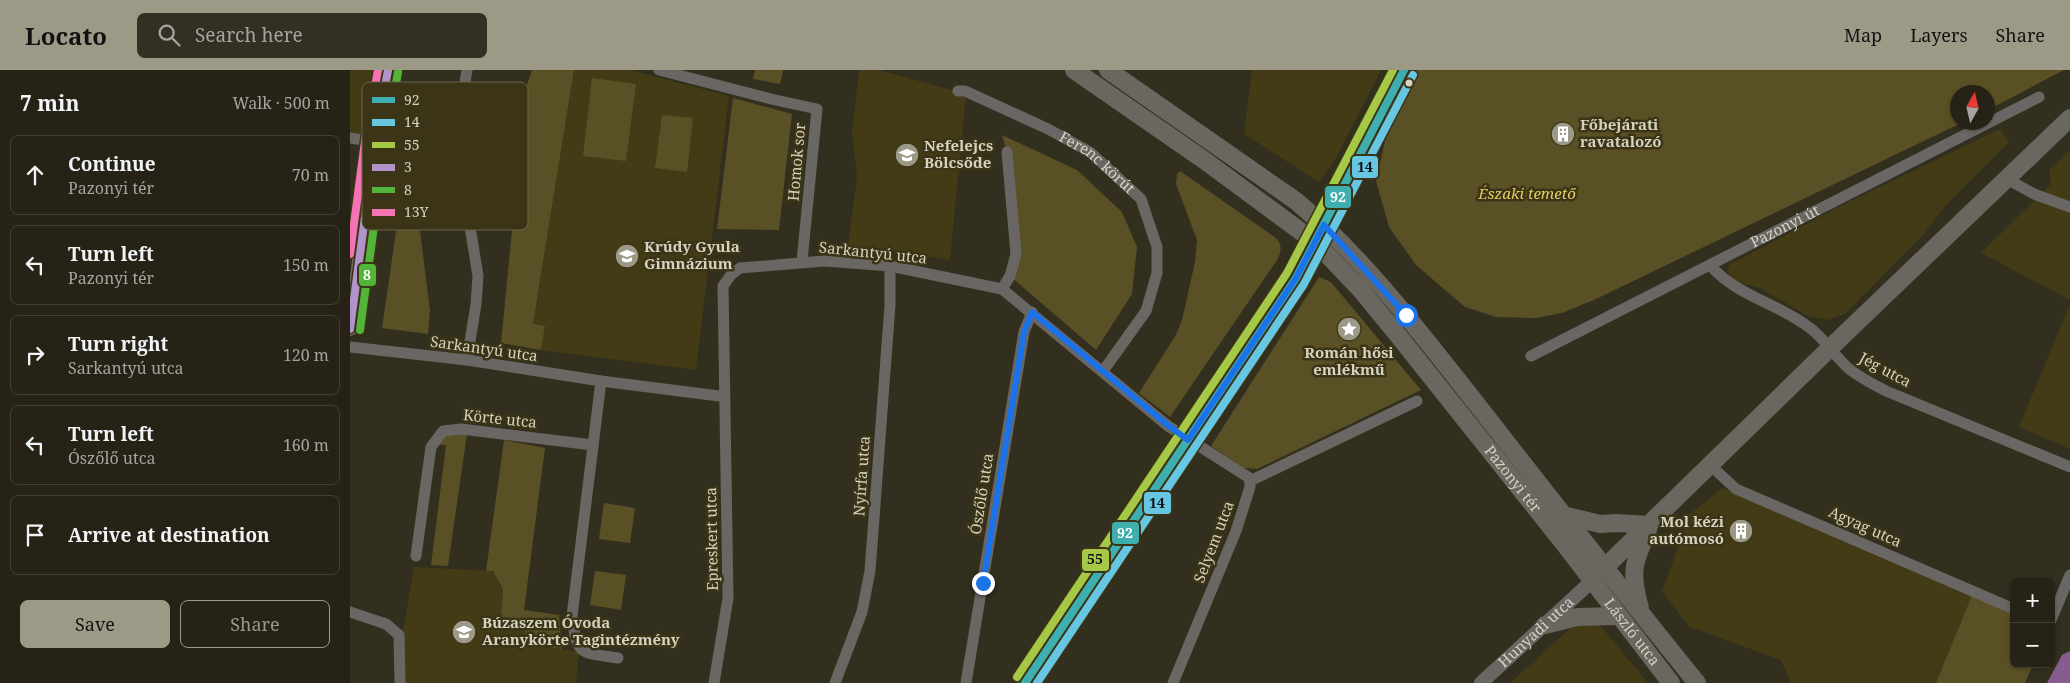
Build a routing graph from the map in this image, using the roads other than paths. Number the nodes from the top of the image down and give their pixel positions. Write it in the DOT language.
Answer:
graph roads {
  1 [pos="658,70"];
  2 [pos="1074,70"];
  3 [pos="1108,70"];
  4 [pos="1404,70"];
  5 [pos="958,91"];
  6 [pos="2039,97"];
  7 [pos="2070,118"];
  8 [pos="1007,152"];
  9 [pos="2007,179"];
  10 [pos="2070,207"];
  11 [pos="1324,225"];
  12 [pos="363,230"];
  13 [pos="471,230"];
  14 [pos="1315,242"];
  15 [pos="802,261"];
  16 [pos="1710,265"];
  17 [pos="890,266"];
  18 [pos="1002,289"];
  19 [pos="1032,312"];
  20 [pos="350,329"];
  21 [pos="350,347"];
  22 [pos="1830,348"];
  23 [pos="1531,356"];
  24 [pos="467,360"];
  25 [pos="1103,371"];
  26 [pos="601,381"];
  27 [pos="724,394"];
  28 [pos="1417,401"];
  29 [pos="1188,440"];
  30 [pos="593,445"];
  31 [pos="1710,465"];
  32 [pos="2070,467"];
  33 [pos="1250,481"];
  34 [pos="1563,515"];
  35 [pos="1651,524"];
  36 [pos="416,556"];
  37 [pos="1605,568"];
  38 [pos="2070,575"];
  39 [pos="1592,581"];
  40 [pos="2010,606"];
  41 [pos="2055,611"];
  42 [pos="350,612"];
  43 [pos="1618,616"];
  44 [pos="1642,616"];
  45 [pos="1545,624"];
  46 [pos="618,658"];
  47 [pos="400,683"];
  48 [pos="714,683"];
  49 [pos="835,683"];
  50 [pos="966,683"];
  51 [pos="1025,683"];
  52 [pos="1173,683"];
  53 [pos="1481,683"];
  54 [pos="1671,683"];
  55 [pos="1697,683"];
  1 -- 15 [label="street, Homok sor"];
  2 -- 14 [label="main road"];
  3 -- 11 [label="main road"];
  4 -- 11 [label="street"];
  5 -- 25 [label="street, Ferenc körút"];
  6 -- 16 [label="street, Pazonyi út"];
  7 -- 9 [label="main road"];
  8 -- 18 [label="street"];
  9 -- 10 [label="street"];
  9 -- 22 [label="main road"];
  11 -- 14 [label="street"];
  11 -- 34 [label="main road, Pazonyi tér"];
  12 -- 20 [label="street"];
  13 -- 24 [label="street"];
  14 -- 29 [label="street"];
  14 -- 39 [label="main road, Pazonyi tér"];
  15 -- 17 [label="street, Sarkantyú utca"];
  15 -- 27 [label="street, Sarkantyú utca"];
  16 -- 22 [label="street, Jég utca"];
  16 -- 23 [label="street, Pazonyi út"];
  17 -- 18 [label="street, Sarkantyú utca"];
  17 -- 49 [label="street, Nyírfa utca"];
  18 -- 19 [label="street, Sarkantyú utca"];
  19 -- 25 [label="street, Sarkantyú utca"];
  19 -- 50 [label="street, Ószőlő utca"];
  21 -- 24 [label="street, Sarkantyú utca"];
  22 -- 31 [label="main road"];
  22 -- 32 [label="street, Jég utca"];
  24 -- 26 [label="street, Sarkantyú utca"];
  25 -- 29 [label="street, Sarkantyú utca"];
  26 -- 27 [label="street, Sarkantyú utca"];
  26 -- 30 [label="street"];
  27 -- 48 [label="street, Epreskert utca"];
  28 -- 33 [label="street"];
  29 -- 33 [label="street"];
  29 -- 51 [label="street"];
  30 -- 36 [label="street, Körte utca"];
  30 -- 46 [label="street"];
  31 -- 35 [label="main road"];
  31 -- 40 [label="street, Agyag utca"];
  33 -- 52 [label="street, Selyem utca"];
  34 -- 35 [label="main road"];
  34 -- 37 [label="main road"];
  35 -- 37 [label="main road"];
  35 -- 44 [label="main road"];
  37 -- 39 [label="main road"];
  37 -- 44 [label="main road, László utca"];
  38 -- 41 [label="street"];
  39 -- 43 [label="main road, László utca"];
  39 -- 45 [label="street, Hunyadi utca"];
  42 -- 47 [label="street"];
  43 -- 45 [label="main road"];
  43 -- 54 [label="main road, László utca"];
  44 -- 55 [label="main road, László utca"];
  45 -- 53 [label="street, Hunyadi utca"];
}
